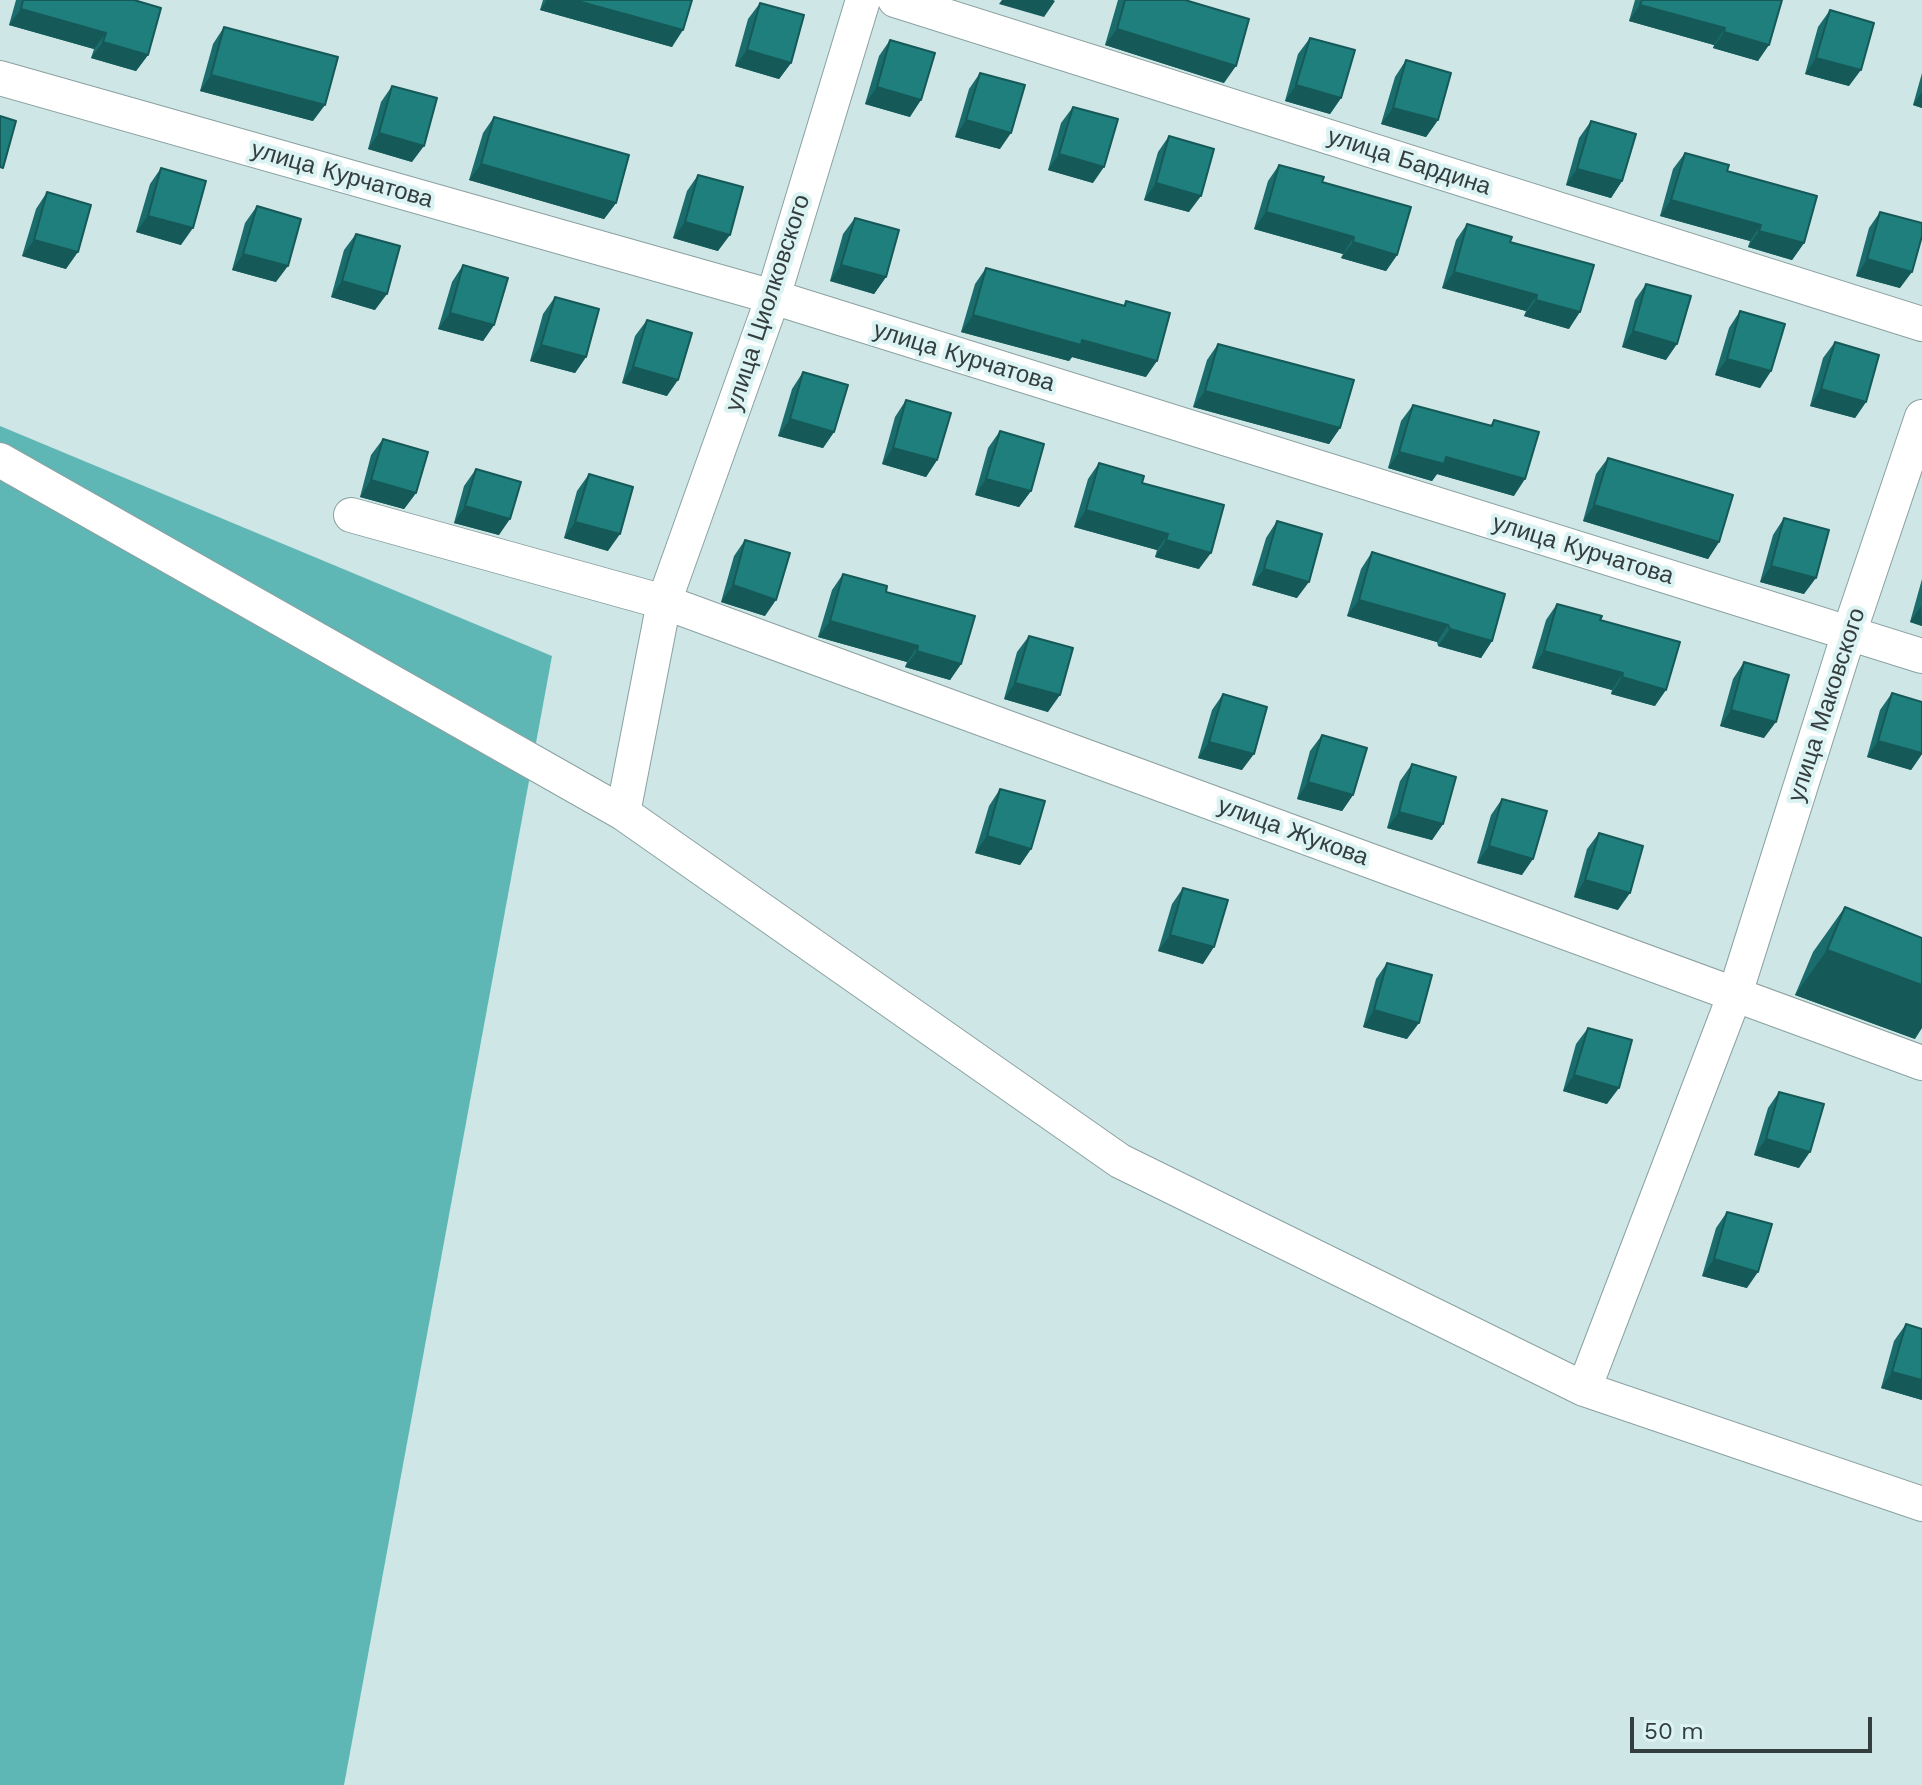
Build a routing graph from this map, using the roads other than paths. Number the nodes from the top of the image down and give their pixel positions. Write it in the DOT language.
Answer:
graph roads {
  1 [pos="863,0"];
  2 [pos="895,0"];
  3 [pos="0,78"];
  4 [pos="773,297"];
  5 [pos="1922,324"];
  6 [pos="1922,417"];
  7 [pos="0,460"];
  8 [pos="351,515"];
  9 [pos="664,602"];
  10 [pos="1849,633"];
  11 [pos="1922,656"];
  12 [pos="623,813"];
  13 [pos="1735,994"];
  14 [pos="1922,1063"];
  15 [pos="1584,1389"];
  16 [pos="1922,1504"];
  1 -- 4 [label="street, улица Циолковского"];
  2 -- 5 [label="street, улица Бардина"];
  3 -- 4 [label="street, улица Курчатова"];
  4 -- 9 [label="street, улица Циолковского"];
  4 -- 10 [label="street, улица Курчатова"];
  6 -- 10 [label="street, улица Маковского"];
  7 -- 12 [label="street"];
  8 -- 9 [label="street, улица Жукова"];
  9 -- 12 [label="street, улица Циолковского"];
  9 -- 13 [label="street, улица Жукова"];
  10 -- 11 [label="street, улица Курчатова"];
  10 -- 13 [label="street, улица Маковского"];
  12 -- 15 [label="street"];
  13 -- 14 [label="street, улица Жукова"];
  13 -- 15 [label="street, улица Маковского"];
  15 -- 16 [label="street"];
}
